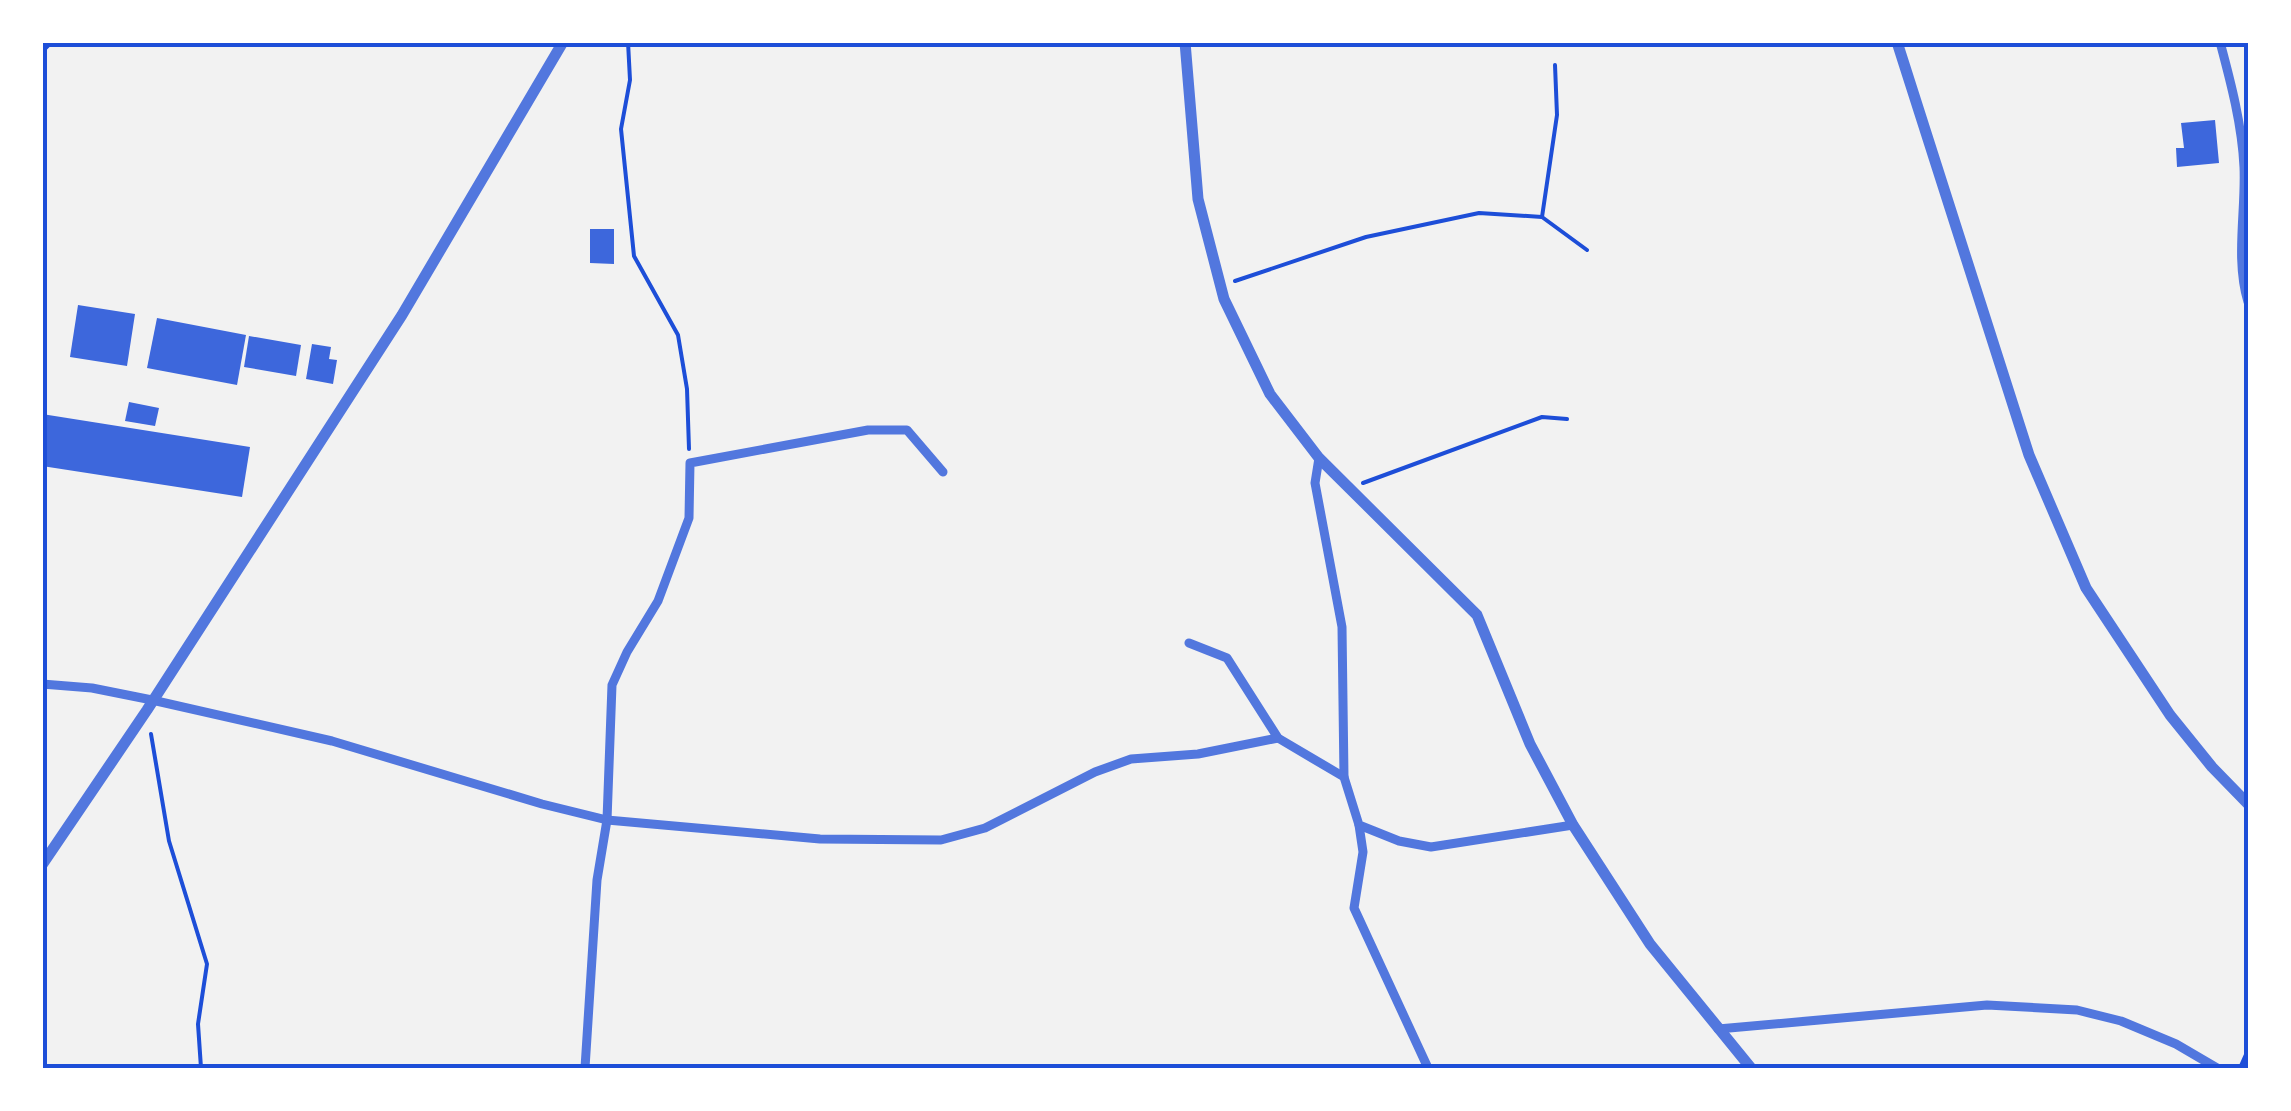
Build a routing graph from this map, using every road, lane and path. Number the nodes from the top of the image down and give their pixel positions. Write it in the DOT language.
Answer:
graph roads {
  1 [pos="562,42"];
  2 [pos="628,42"];
  3 [pos="1185,42"];
  4 [pos="1897,42"];
  5 [pos="2220,42"];
  6 [pos="1555,65"];
  7 [pos="1542,217"];
  8 [pos="1587,250"];
  9 [pos="1221,286"];
  10 [pos="2248,302"];
  11 [pos="1568,418"];
  12 [pos="1319,458"];
  13 [pos="690,463"];
  14 [pos="944,472"];
  15 [pos="1349,488"];
  16 [pos="1189,644"];
  17 [pos="42,684"];
  18 [pos="149,705"];
  19 [pos="1278,738"];
  20 [pos="1344,778"];
  21 [pos="2248,804"];
  22 [pos="607,820"];
  23 [pos="1360,825"];
  24 [pos="1572,825"];
  25 [pos="42,865"];
  26 [pos="1718,1028"];
  27 [pos="2248,1050"];
  28 [pos="201,1068"];
  29 [pos="584,1068"];
  30 [pos="1428,1068"];
  31 [pos="1750,1068"];
  32 [pos="2217,1068"];
  33 [pos="2240,1068"];
  1 -- 18 [label="street"];
  2 -- 13 [label="path"];
  3 -- 9 [label="street"];
  4 -- 21 [label="street"];
  5 -- 10 [label="street"];
  6 -- 7 [label="path"];
  7 -- 8 [label="path"];
  7 -- 9 [label="path"];
  9 -- 12 [label="street"];
  11 -- 15 [label="path"];
  12 -- 15 [label="street"];
  12 -- 20 [label="street"];
  13 -- 14 [label="street"];
  13 -- 22 [label="street"];
  15 -- 24 [label="street"];
  16 -- 19 [label="street"];
  17 -- 18 [label="street"];
  18 -- 22 [label="street"];
  18 -- 25 [label="street"];
  18 -- 28 [label="path"];
  19 -- 20 [label="street"];
  19 -- 22 [label="street"];
  20 -- 23 [label="street"];
  22 -- 29 [label="street"];
  23 -- 24 [label="street"];
  23 -- 30 [label="street"];
  24 -- 26 [label="street"];
  26 -- 31 [label="street"];
  26 -- 32 [label="street"];
  27 -- 33 [label="path"];
}
